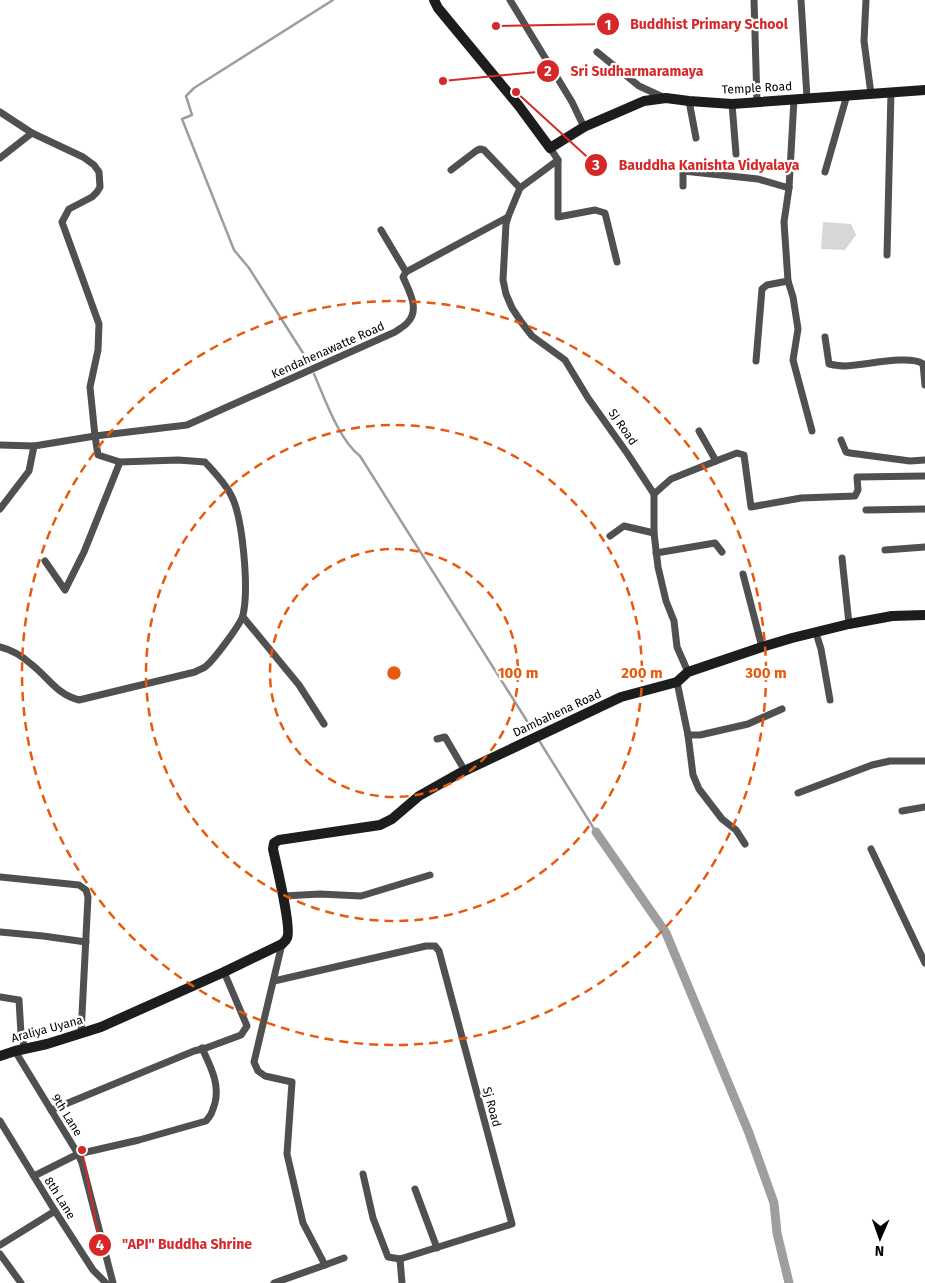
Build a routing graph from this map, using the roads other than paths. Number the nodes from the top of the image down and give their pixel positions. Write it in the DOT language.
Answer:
graph roads {
  1 [pos="434,0"];
  2 [pos="510,0"];
  3 [pos="754,0"];
  4 [pos="801,0"];
  5 [pos="866,0"];
  6 [pos="597,52"];
  7 [pos="925,90"];
  8 [pos="891,92"];
  9 [pos="871,94"];
  10 [pos="847,96"];
  11 [pos="666,98"];
  12 [pos="807,98"];
  13 [pos="794,99"];
  14 [pos="689,101"];
  15 [pos="757,102"];
  16 [pos="732,104"];
  17 [pos="0,112"];
  18 [pos="584,127"];
  19 [pos="32,133"];
  20 [pos="696,138"];
  21 [pos="550,148"];
  22 [pos="736,154"];
  23 [pos="0,158"];
  24 [pos="558,160"];
  25 [pos="451,170"];
  26 [pos="825,172"];
  27 [pos="683,186"];
  28 [pos="520,188"];
  29 [pos="789,188"];
  30 [pos="508,217"];
  31 [pos="381,230"];
  32 [pos="887,255"];
  33 [pos="617,262"];
  34 [pos="406,272"];
  35 [pos="788,281"];
  36 [pos="825,337"];
  37 [pos="756,361"];
  38 [pos="925,385"];
  39 [pos="699,431"];
  40 [pos="812,431"];
  41 [pos="95,436"];
  42 [pos="841,440"];
  43 [pos="0,445"];
  44 [pos="34,446"];
  45 [pos="925,460"];
  46 [pos="716,461"];
  47 [pos="120,462"];
  48 [pos="925,476"];
  49 [pos="654,494"];
  50 [pos="0,509"];
  51 [pos="925,509"];
  52 [pos="866,510"];
  53 [pos="654,533"];
  54 [pos="610,536"];
  55 [pos="925,546"];
  56 [pos="885,550"];
  57 [pos="722,552"];
  58 [pos="656,553"];
  59 [pos="842,558"];
  60 [pos="45,561"];
  61 [pos="744,574"];
  62 [pos="925,615"];
  63 [pos="243,617"];
  64 [pos="850,624"];
  65 [pos="816,633"];
  66 [pos="0,647"];
  67 [pos="762,647"];
  68 [pos="688,672"];
  69 [pos="677,682"];
  70 [pos="830,700"];
  71 [pos="782,709"];
  72 [pos="324,724"];
  73 [pos="688,736"];
  74 [pos="437,739"];
  75 [pos="925,761"];
  76 [pos="465,771"];
  77 [pos="798,793"];
  78 [pos="925,807"];
  79 [pos="902,811"];
  80 [pos="745,844"];
  81 [pos="871,849"];
  82 [pos="430,875"];
  83 [pos="0,877"];
  84 [pos="283,896"];
  85 [pos="0,932"];
  86 [pos="86,942"];
  87 [pos="282,944"];
  88 [pos="925,963"];
  89 [pos="224,972"];
  90 [pos="274,981"];
  91 [pos="0,997"];
  92 [pos="81,1034"];
  93 [pos="202,1048"];
  94 [pos="25,1049"];
  95 [pos="15,1051"];
  96 [pos="0,1056"];
  97 [pos="50,1110"];
  98 [pos="0,1121"];
  99 [pos="78,1154"];
  100 [pos="363,1174"];
  101 [pos="34,1176"];
  102 [pos="415,1189"];
  103 [pos="55,1211"];
  104 [pos="0,1245"];
  105 [pos="437,1248"];
  106 [pos="0,1254"];
  107 [pos="344,1258"];
  108 [pos="400,1260"];
  109 [pos="325,1265"];
  110 [pos="21,1283"];
  111 [pos="106,1283"];
  112 [pos="113,1283"];
  113 [pos="274,1283"];
  114 [pos="402,1283"];
  1 -- 21 [label="street"];
  2 -- 18 [label="street"];
  3 -- 15 [label="street"];
  4 -- 12 [label="street"];
  5 -- 9 [label="street"];
  6 -- 11 [label="street"];
  7 -- 8 [label="street, Temple Road"];
  8 -- 9 [label="street, Temple Road"];
  8 -- 32 [label="street"];
  9 -- 10 [label="street, Temple Road"];
  10 -- 12 [label="street, Temple Road"];
  10 -- 26 [label="street"];
  11 -- 14 [label="street, Temple Road"];
  11 -- 18 [label="street, Temple Road"];
  12 -- 13 [label="street, Temple Road"];
  13 -- 15 [label="street, Temple Road"];
  13 -- 29 [label="street"];
  14 -- 16 [label="street, Temple Road"];
  14 -- 20 [label="street"];
  15 -- 16 [label="street, Temple Road"];
  16 -- 22 [label="street"];
  17 -- 19 [label="street"];
  18 -- 21 [label="street, Temple Road"];
  19 -- 23 [label="street"];
  19 -- 41 [label="street"];
  21 -- 24 [label="street"];
  24 -- 28 [label="street"];
  24 -- 33 [label="street"];
  25 -- 28 [label="street"];
  27 -- 29 [label="street"];
  28 -- 30 [label="street"];
  29 -- 35 [label="street"];
  30 -- 34 [label="street"];
  30 -- 49 [label="street, SJ Road"];
  31 -- 34 [label="street"];
  34 -- 41 [label="street, Kendahenawatte Road"];
  35 -- 37 [label="street"];
  35 -- 40 [label="street"];
  36 -- 38 [label="street"];
  39 -- 46 [label="street"];
  41 -- 44 [label="street, Kendahenawatte Road"];
  41 -- 47 [label="street"];
  42 -- 45 [label="street"];
  43 -- 44 [label="street, Kendahenawatte Road"];
  44 -- 50 [label="street"];
  46 -- 48 [label="street"];
  46 -- 49 [label="street"];
  47 -- 60 [label="street"];
  47 -- 63 [label="street"];
  49 -- 53 [label="street"];
  51 -- 52 [label="street"];
  53 -- 54 [label="street"];
  53 -- 58 [label="street"];
  55 -- 56 [label="street"];
  57 -- 58 [label="street"];
  58 -- 68 [label="street"];
  59 -- 64 [label="street"];
  61 -- 67 [label="street"];
  62 -- 64 [label="street, Dambahena Road"];
  63 -- 66 [label="street"];
  63 -- 72 [label="street"];
  64 -- 65 [label="street, Dambahena Road"];
  65 -- 67 [label="street, Dambahena Road"];
  65 -- 70 [label="street"];
  67 -- 68 [label="street, Dambahena Road"];
  68 -- 69 [label="street, Dambahena Road"];
  69 -- 73 [label="street"];
  69 -- 76 [label="street, Dambahena Road"];
  71 -- 73 [label="street"];
  73 -- 80 [label="street"];
  74 -- 76 [label="street"];
  75 -- 77 [label="street"];
  76 -- 84 [label="street, Dambahena Road"];
  78 -- 79 [label="street"];
  81 -- 88 [label="street"];
  82 -- 84 [label="street"];
  83 -- 86 [label="street"];
  84 -- 87 [label="street"];
  85 -- 86 [label="street"];
  86 -- 92 [label="street"];
  87 -- 89 [label="street, Araliya Uyana"];
  87 -- 90 [label="street"];
  89 -- 92 [label="street, Araliya Uyana"];
  89 -- 93 [label="street"];
  90 -- 105 [label="street, Sj Road"];
  90 -- 109 [label="street"];
  91 -- 94 [label="street"];
  92 -- 94 [label="street, Araliya Uyana"];
  93 -- 97 [label="street"];
  93 -- 99 [label="street"];
  94 -- 95 [label="street, Araliya Uyana"];
  95 -- 96 [label="street, Araliya Uyana"];
  95 -- 97 [label="street, 9th Lane"];
  97 -- 99 [label="street, 9th Lane"];
  98 -- 101 [label="street, 8th Lane"];
  99 -- 101 [label="street"];
  99 -- 112 [label="street, 9th Lane"];
  100 -- 108 [label="street"];
  101 -- 103 [label="street, 8th Lane"];
  102 -- 105 [label="street"];
  103 -- 104 [label="street"];
  103 -- 111 [label="street, 8th Lane"];
  105 -- 108 [label="street, Sj Road"];
  106 -- 110 [label="street"];
  107 -- 109 [label="street"];
  108 -- 114 [label="street"];
  109 -- 113 [label="street"];
}
